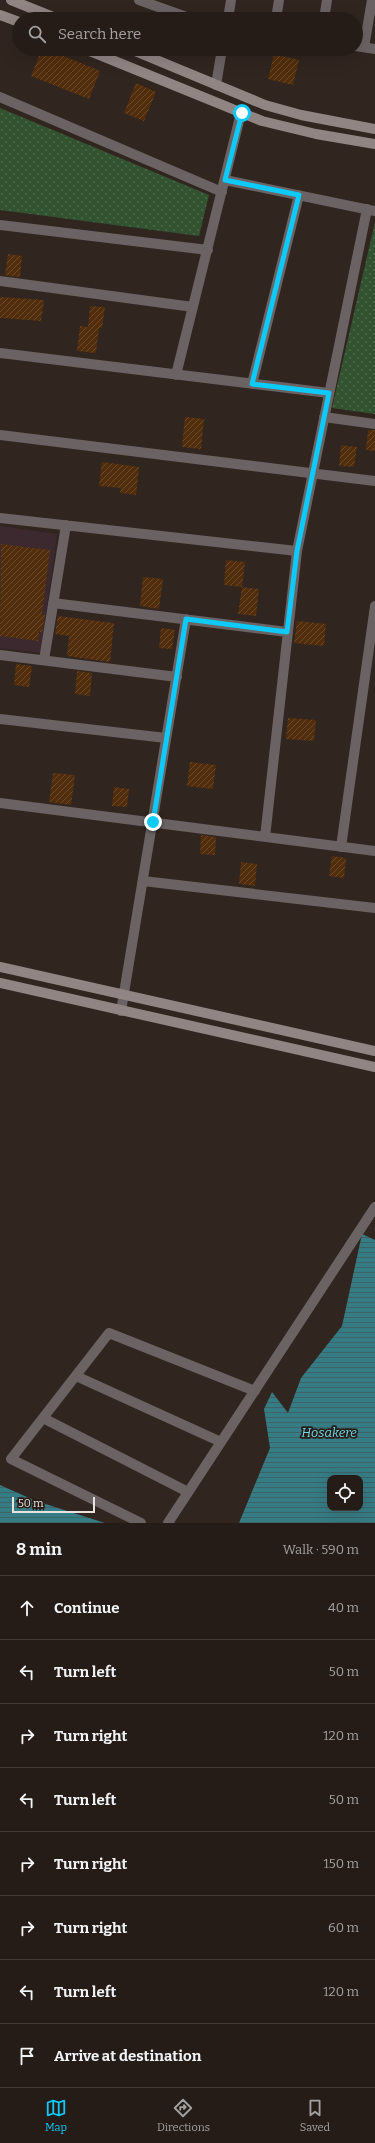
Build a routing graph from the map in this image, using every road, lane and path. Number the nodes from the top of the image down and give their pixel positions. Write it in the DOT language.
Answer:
graph roads {
  1 [pos="11,0"];
  2 [pos="139,0"];
  3 [pos="231,0"];
  4 [pos="279,0"];
  5 [pos="327,0"];
  6 [pos="372,0"];
  7 [pos="41,12"];
  8 [pos="172,12"];
  9 [pos="229,12"];
  10 [pos="277,12"];
  11 [pos="325,12"];
  12 [pos="0,14"];
  13 [pos="12,19"];
  14 [pos="363,34"];
  15 [pos="363,47"];
  16 [pos="375,49"];
  17 [pos="102,56"];
  18 [pos="147,56"];
  19 [pos="221,56"];
  20 [pos="216,85"];
  21 [pos="0,97"];
  22 [pos="242,113"];
  23 [pos="375,128"];
  24 [pos="375,144"];
  25 [pos="225,180"];
  26 [pos="222,192"];
  27 [pos="299,195"];
  28 [pos="371,210"];
  29 [pos="0,225"];
  30 [pos="208,250"];
  31 [pos="0,281"];
  32 [pos="193,307"];
  33 [pos="0,354"];
  34 [pos="176,375"];
  35 [pos="252,384"];
  36 [pos="329,393"];
  37 [pos="324,417"];
  38 [pos="375,424"];
  39 [pos="0,435"];
  40 [pos="313,474"];
  41 [pos="375,481"];
  42 [pos="0,518"];
  43 [pos="66,525"];
  44 [pos="297,551"];
  45 [pos="53,603"];
  46 [pos="375,606"];
  47 [pos="186,619"];
  48 [pos="287,632"];
  49 [pos="0,655"];
  50 [pos="44,660"];
  51 [pos="176,677"];
  52 [pos="0,719"];
  53 [pos="166,738"];
  54 [pos="0,803"];
  55 [pos="153,822"];
  56 [pos="265,837"];
  57 [pos="341,846"];
  58 [pos="375,851"];
  59 [pos="143,881"];
  60 [pos="375,908"];
  61 [pos="0,967"];
  62 [pos="0,983"];
  63 [pos="124,994"];
  64 [pos="122,1011"];
  65 [pos="375,1051"];
  66 [pos="375,1067"];
  67 [pos="375,1207"];
  68 [pos="76,1376"];
  69 [pos="255,1391"];
  70 [pos="43,1418"];
  71 [pos="221,1442"];
  72 [pos="188,1492"];
  73 [pos="141,1523"];
  74 [pos="168,1523"];
  1 -- 7 [label="street"];
  2 -- 8 [label="street"];
  3 -- 9 [label="street"];
  4 -- 10 [label="street"];
  5 -- 11 [label="street"];
  6 -- 14 [label="street"];
  12 -- 13 [label="street"];
  15 -- 16 [label="street"];
  17 -- 22 [label="street"];
  18 -- 20 [label="street"];
  19 -- 20 [label="street"];
  20 -- 23 [label="street"];
  21 -- 26 [label="street"];
  22 -- 24 [label="street"];
  22 -- 25 [label="street"];
  25 -- 26 [label="street"];
  25 -- 27 [label="street"];
  26 -- 30 [label="street"];
  27 -- 28 [label="street"];
  27 -- 35 [label="street"];
  28 -- 36 [label="street"];
  29 -- 30 [label="street"];
  30 -- 32 [label="street"];
  31 -- 32 [label="street"];
  32 -- 34 [label="street"];
  33 -- 34 [label="street"];
  34 -- 35 [label="street"];
  35 -- 36 [label="street"];
  36 -- 37 [label="street"];
  37 -- 38 [label="street"];
  37 -- 40 [label="street"];
  39 -- 40 [label="street"];
  40 -- 41 [label="street"];
  40 -- 44 [label="street"];
  42 -- 43 [label="street"];
  43 -- 44 [label="street"];
  43 -- 45 [label="street"];
  44 -- 48 [label="street"];
  45 -- 47 [label="street"];
  45 -- 50 [label="street"];
  46 -- 57 [label="street"];
  47 -- 48 [label="street"];
  47 -- 51 [label="street"];
  48 -- 56 [label="street"];
  49 -- 50 [label="street"];
  50 -- 51 [label="street"];
  51 -- 53 [label="street"];
  52 -- 53 [label="street"];
  53 -- 55 [label="street"];
  54 -- 55 [label="street"];
  55 -- 56 [label="street"];
  55 -- 59 [label="street"];
  56 -- 57 [label="street"];
  57 -- 58 [label="street"];
  59 -- 60 [label="street"];
  59 -- 63 [label="street"];
  61 -- 63 [label="street"];
  62 -- 64 [label="street"];
  63 -- 64 [label="street"];
  63 -- 65 [label="street"];
  64 -- 66 [label="street"];
  67 -- 69 [label="street"];
  68 -- 69 [label="street"];
  68 -- 70 [label="street"];
  68 -- 71 [label="street"];
  69 -- 71 [label="street"];
  70 -- 72 [label="street"];
  70 -- 73 [label="street"];
  71 -- 72 [label="street"];
  72 -- 74 [label="street"];
}
